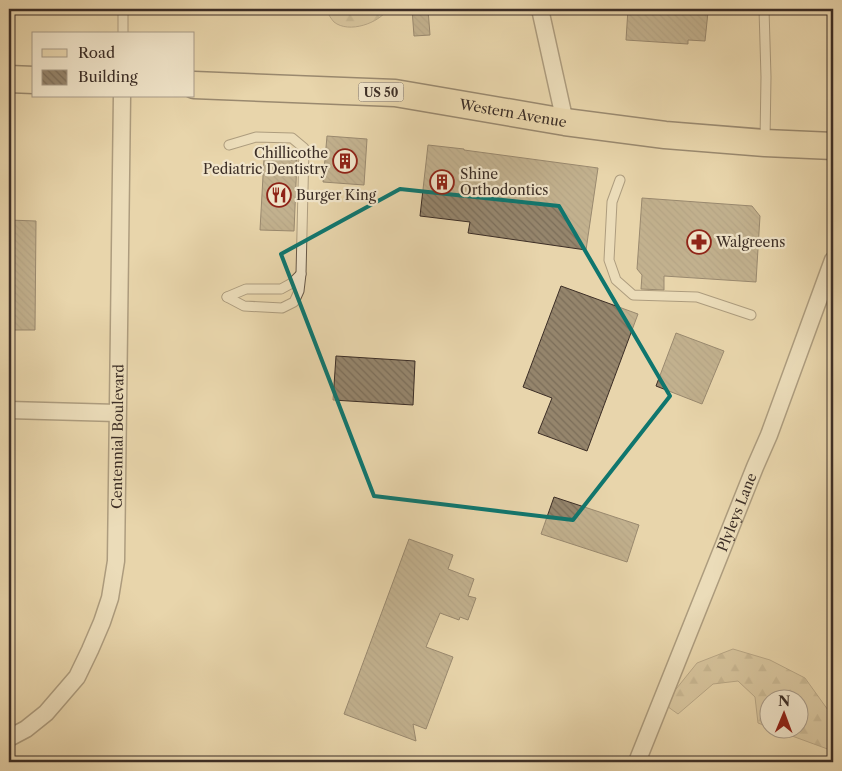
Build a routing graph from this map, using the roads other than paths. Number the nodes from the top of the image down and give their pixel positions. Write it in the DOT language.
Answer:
graph roads {
  1 [pos="123,9"];
  2 [pos="540,9"];
  3 [pos="764,9"];
  4 [pos="123,32"];
  5 [pos="9,79"];
  6 [pos="32,80"];
  7 [pos="195,85"];
  8 [pos="122,98"];
  9 [pos="565,122"];
  10 [pos="764,143"];
  11 [pos="229,145"];
  12 [pos="833,146"];
  13 [pos="620,180"];
  14 [pos="833,260"];
  15 [pos="301,274"];
  16 [pos="751,316"];
  17 [pos="9,410"];
  18 [pos="117,412"];
  19 [pos="9,738"];
  20 [pos="637,762"];
  1 -- 4 [label="lane"];
  2 -- 9 [label="street"];
  3 -- 10 [label="lane"];
  5 -- 6 [label="main road"];
  7 -- 9 [label="main road, Western Avenue / US 50"];
  8 -- 18 [label="street, Centennial Boulevard"];
  9 -- 10 [label="main road, Western Avenue / US 50"];
  10 -- 12 [label="main road, Western Avenue / US 50"];
  11 -- 15 [label="lane"];
  13 -- 16 [label="lane"];
  14 -- 20 [label="street, Plyleys Lane"];
  15 -- 15 [label="lane"];
  17 -- 18 [label="street"];
  18 -- 19 [label="street, Centennial Boulevard"];
}
